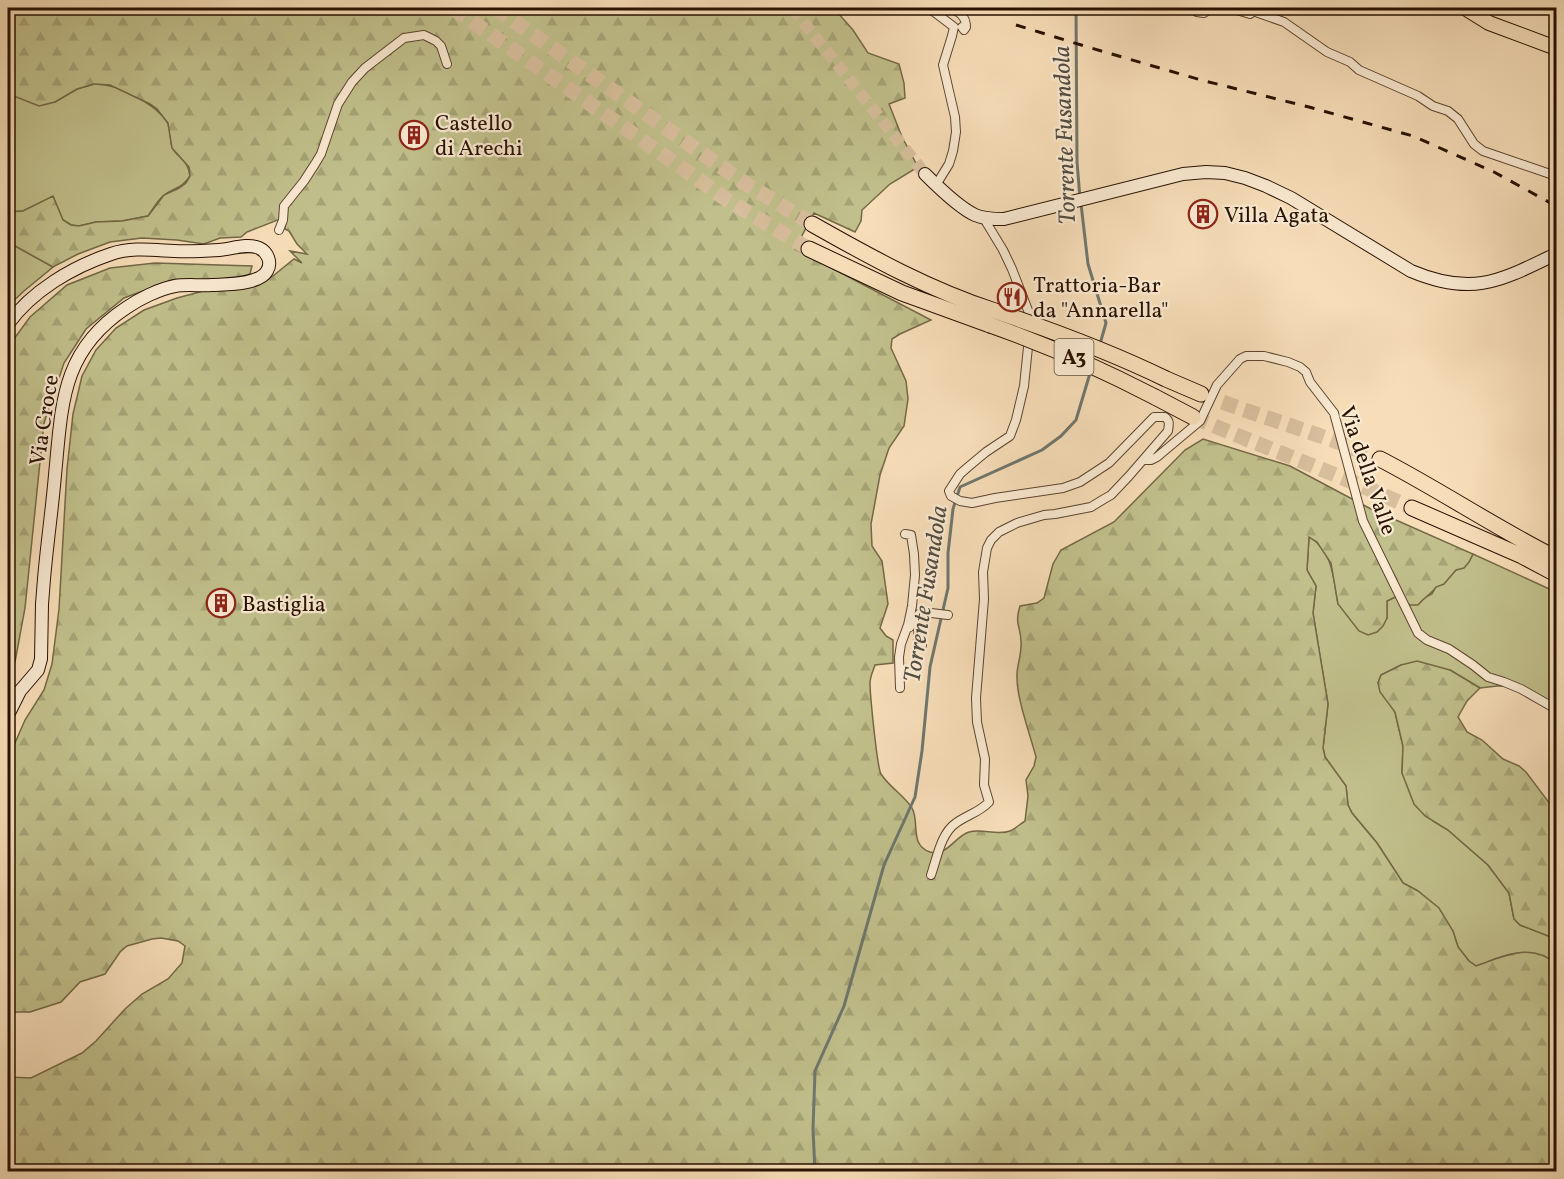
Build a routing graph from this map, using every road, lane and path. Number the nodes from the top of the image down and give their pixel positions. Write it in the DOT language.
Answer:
graph roads {
  1 [pos="930,8"];
  2 [pos="1192,8"];
  3 [pos="1211,8"];
  4 [pos="1230,8"];
  5 [pos="1244,8"];
  6 [pos="1465,8"];
  7 [pos="949,9"];
  8 [pos="1273,18"];
  9 [pos="962,27"];
  10 [pos="1557,48"];
  11 [pos="447,64"];
  12 [pos="925,174"];
  13 [pos="1557,176"];
  14 [pos="936,185"];
  15 [pos="983,218"];
  16 [pos="812,224"];
  17 [pos="279,230"];
  18 [pos="809,249"];
  19 [pos="1552,256"];
  20 [pos="993,318"];
  21 [pos="8,324"];
  22 [pos="1201,394"];
  23 [pos="1193,417"];
  24 [pos="1380,459"];
  25 [pos="1144,460"];
  26 [pos="1412,508"];
  27 [pos="905,534"];
  28 [pos="1525,550"];
  29 [pos="1557,558"];
  30 [pos="1557,574"];
  31 [pos="931,613"];
  32 [pos="948,615"];
  33 [pos="922,645"];
  34 [pos="899,661"];
  35 [pos="900,688"];
  36 [pos="1557,709"];
  37 [pos="8,715"];
  38 [pos="931,875"];
  1 -- 14 [label="street"];
  2 -- 3 [label="street"];
  4 -- 8 [label="street"];
  5 -- 8 [label="street"];
  6 -- 10 [label="main road"];
  7 -- 9 [label="street"];
  8 -- 13 [label="street"];
  11 -- 17 [label="street"];
  12 -- 14 [label="street"];
  14 -- 15 [label="street"];
  15 -- 19 [label="street"];
  15 -- 25 [label="street"];
  16 -- 20 [label="highway, A3"];
  18 -- 20 [label="highway, A3"];
  20 -- 22 [label="highway, A3, bridge"];
  20 -- 23 [label="highway, A3, bridge"];
  21 -- 37 [label="street, Via Croce"];
  24 -- 28 [label="highway"];
  25 -- 36 [label="street, Via della Valle"];
  25 -- 38 [label="street"];
  26 -- 28 [label="highway"];
  27 -- 34 [label="street"];
  28 -- 29 [label="highway"];
  28 -- 30 [label="highway"];
  31 -- 32 [label="street"];
  33 -- 34 [label="street"];
  34 -- 35 [label="street"];
}
